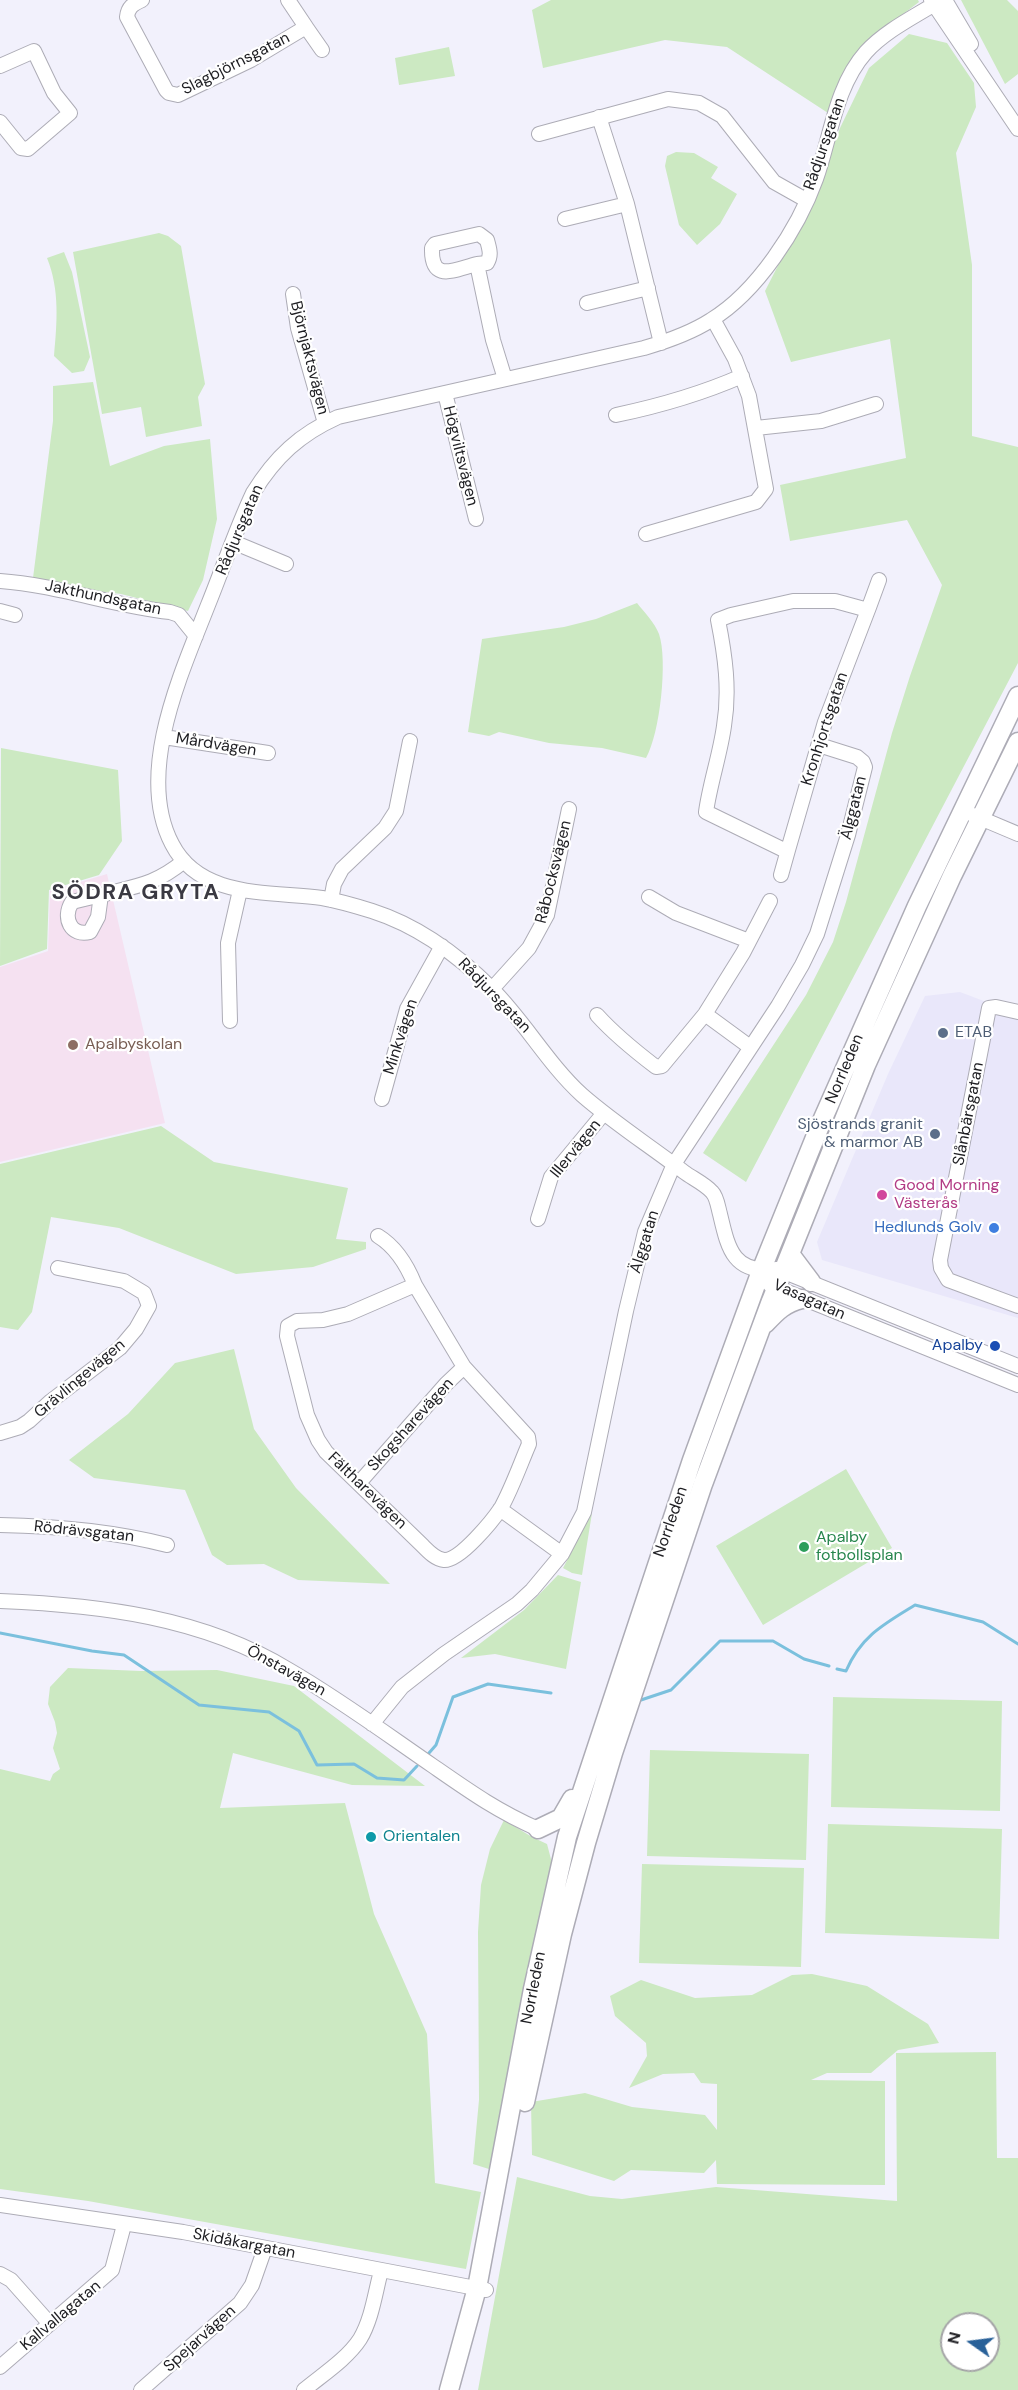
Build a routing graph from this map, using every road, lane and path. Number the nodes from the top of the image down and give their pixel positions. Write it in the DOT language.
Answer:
graph roads {
  1 [pos="142,0"];
  2 [pos="288,0"];
  3 [pos="938,1"];
  4 [pos="306,27"];
  5 [pos="322,50"];
  6 [pos="0,66"];
  7 [pos="599,117"];
  8 [pos="0,122"];
  9 [pos="1018,129"];
  10 [pos="539,134"];
  11 [pos="806,200"];
  12 [pos="627,204"];
  13 [pos="565,219"];
  14 [pos="477,264"];
  15 [pos="648,288"];
  16 [pos="293,294"];
  17 [pos="587,303"];
  18 [pos="713,319"];
  19 [pos="661,343"];
  20 [pos="742,376"];
  21 [pos="505,379"];
  22 [pos="445,393"];
  23 [pos="876,404"];
  24 [pos="616,415"];
  25 [pos="325,423"];
  26 [pos="756,428"];
  27 [pos="476,519"];
  28 [pos="646,534"];
  29 [pos="233,542"];
  30 [pos="286,564"];
  31 [pos="879,580"];
  32 [pos="0,581"];
  33 [pos="868,610"];
  34 [pos="0,611"];
  35 [pos="15,615"];
  36 [pos="196,636"];
  37 [pos="1018,696"];
  38 [pos="164,737"];
  39 [pos="410,741"];
  40 [pos="1018,742"];
  41 [pos="819,745"];
  42 [pos="268,753"];
  43 [pos="569,809"];
  44 [pos="972,814"];
  45 [pos="1018,834"];
  46 [pos="788,850"];
  47 [pos="184,861"];
  48 [pos="781,875"];
  49 [pos="240,890"];
  50 [pos="102,895"];
  51 [pos="649,897"];
  52 [pos="331,900"];
  53 [pos="770,901"];
  54 [pos="749,941"];
  55 [pos="442,946"];
  56 [pos="492,989"];
  57 [pos="1018,1012"];
  58 [pos="705,1014"];
  59 [pos="597,1015"];
  60 [pos="230,1021"];
  61 [pos="750,1047"];
  62 [pos="382,1098"];
  63 [pos="604,1113"];
  64 [pos="674,1164"];
  65 [pos="538,1219"];
  66 [pos="378,1236"];
  67 [pos="790,1254"];
  68 [pos="58,1268"];
  69 [pos="761,1271"];
  70 [pos="779,1280"];
  71 [pos="811,1282"];
  72 [pos="415,1285"];
  73 [pos="802,1299"];
  74 [pos="1018,1306"];
  75 [pos="760,1329"];
  76 [pos="1018,1366"];
  77 [pos="464,1367"];
  78 [pos="1018,1385"];
  79 [pos="0,1433"];
  80 [pos="359,1483"];
  81 [pos="500,1509"];
  82 [pos="0,1525"];
  83 [pos="167,1545"];
  84 [pos="562,1554"];
  85 [pos="0,1601"];
  86 [pos="372,1724"];
  87 [pos="586,1778"];
  88 [pos="538,1829"];
  89 [pos="567,1837"];
  90 [pos="586,1843"];
  91 [pos="561,1863"];
  92 [pos="0,2205"];
  93 [pos="124,2224"];
  94 [pos="265,2248"];
  95 [pos="381,2271"];
  96 [pos="0,2274"];
  97 [pos="481,2289"];
  98 [pos="50,2324"];
  99 [pos="0,2367"];
  100 [pos="141,2390"];
  101 [pos="304,2390"];
  102 [pos="449,2390"];
  103 [pos="458,2390"];
  1 -- 4 [label="street, Slagbjörnsgatan"];
  2 -- 4 [label="street, Slagbjörnsgatan"];
  3 -- 9 [label="street"];
  3 -- 11 [label="street, Rådjursgatan"];
  4 -- 5 [label="street, Slagbjörnsgatan"];
  6 -- 8 [label="street"];
  7 -- 10 [label="street"];
  7 -- 11 [label="street"];
  7 -- 12 [label="street"];
  11 -- 18 [label="street, Rådjursgatan"];
  12 -- 13 [label="street"];
  12 -- 15 [label="street"];
  14 -- 21 [label="street"];
  15 -- 17 [label="street"];
  15 -- 19 [label="street"];
  16 -- 25 [label="street, Björnjaktsvägen"];
  18 -- 19 [label="street, Rådjursgatan"];
  18 -- 20 [label="street"];
  19 -- 21 [label="street, Rådjursgatan"];
  20 -- 24 [label="street"];
  20 -- 26 [label="street"];
  21 -- 22 [label="street, Rådjursgatan"];
  22 -- 25 [label="street, Rådjursgatan"];
  22 -- 27 [label="street, Högviltsvägen"];
  23 -- 26 [label="street"];
  25 -- 29 [label="street, Rådjursgatan"];
  26 -- 28 [label="street"];
  29 -- 30 [label="street"];
  29 -- 36 [label="street, Rådjursgatan"];
  31 -- 33 [label="street, Kronhjortsgatan"];
  32 -- 36 [label="street, Jakthundsgatan"];
  33 -- 41 [label="street, Kronhjortsgatan"];
  33 -- 46 [label="street"];
  34 -- 35 [label="street"];
  36 -- 38 [label="street, Rådjursgatan"];
  37 -- 44 [label="main road, Norrleden"];
  38 -- 42 [label="street, Mårdvägen"];
  38 -- 47 [label="street, Rådjursgatan"];
  39 -- 52 [label="street"];
  40 -- 44 [label="main road, Norrleden"];
  41 -- 46 [label="street, Kronhjortsgatan"];
  41 -- 61 [label="street, Älggatan"];
  43 -- 56 [label="street, Råbocksvägen"];
  44 -- 45 [label="street"];
  44 -- 67 [label="main road, Norrleden"];
  44 -- 69 [label="main road, Norrleden"];
  46 -- 48 [label="street, Kronhjortsgatan"];
  47 -- 49 [label="street, Rådjursgatan"];
  47 -- 50 [label="street"];
  49 -- 52 [label="street, Rådjursgatan"];
  49 -- 60 [label="street"];
  51 -- 54 [label="street"];
  52 -- 55 [label="street, Rådjursgatan"];
  53 -- 54 [label="street"];
  54 -- 58 [label="street"];
  55 -- 56 [label="street, Rådjursgatan"];
  55 -- 62 [label="street, Minkvägen"];
  56 -- 63 [label="street, Rådjursgatan"];
  57 -- 74 [label="street, Slånbärsgatan"];
  58 -- 59 [label="street"];
  58 -- 61 [label="street"];
  61 -- 64 [label="street, Älggatan"];
  63 -- 64 [label="street, Rådjursgatan"];
  63 -- 65 [label="street, Illervägen"];
  64 -- 69 [label="street, Rådjursgatan"];
  64 -- 84 [label="street, Älggatan"];
  66 -- 72 [label="street, Fältharevägen"];
  67 -- 70 [label="main road, Norrleden"];
  67 -- 71 [label="main road"];
  68 -- 79 [label="street, Grävlingevägen"];
  69 -- 70 [label="street, Vasagatan"];
  69 -- 87 [label="main road, Norrleden"];
  70 -- 71 [label="street, Vasagatan"];
  70 -- 73 [label="street, Vasagatan"];
  70 -- 75 [label="main road, Norrleden"];
  71 -- 76 [label="street, Vasagatan"];
  72 -- 77 [label="street, Fältharevägen"];
  72 -- 80 [label="street, Fältharevägen"];
  73 -- 75 [label="main road"];
  73 -- 78 [label="street, Vasagatan"];
  75 -- 90 [label="main road, Norrleden"];
  77 -- 80 [label="street, Skogsharevägen"];
  77 -- 81 [label="street, Fältharevägen"];
  80 -- 81 [label="street, Fältharevägen"];
  81 -- 84 [label="street"];
  82 -- 83 [label="street, Rödrävsgatan"];
  84 -- 86 [label="street, Älggatan"];
  85 -- 86 [label="street, Önstavägen"];
  86 -- 88 [label="street, Önstavägen"];
  87 -- 88 [label="main road"];
  87 -- 89 [label="main road, Norrleden"];
  88 -- 89 [label="main road"];
  88 -- 91 [label="main road"];
  89 -- 90 [label="main road"];
  89 -- 91 [label="main road, Norrleden"];
  90 -- 97 [label="main road, Norrleden"];
  91 -- 97 [label="main road, Norrleden"];
  92 -- 93 [label="street, Skidåkargatan"];
  93 -- 94 [label="street, Skidåkargatan"];
  93 -- 98 [label="street, Kallvallagatan"];
  94 -- 95 [label="street, Skidåkargatan"];
  94 -- 100 [label="street, Spejarvägen"];
  95 -- 97 [label="street, Skidåkargatan"];
  95 -- 101 [label="street"];
  96 -- 98 [label="street"];
  97 -- 102 [label="main road, Norrleden"];
  97 -- 103 [label="main road, Norrleden"];
  98 -- 99 [label="street, Kallvallagatan"];
}
